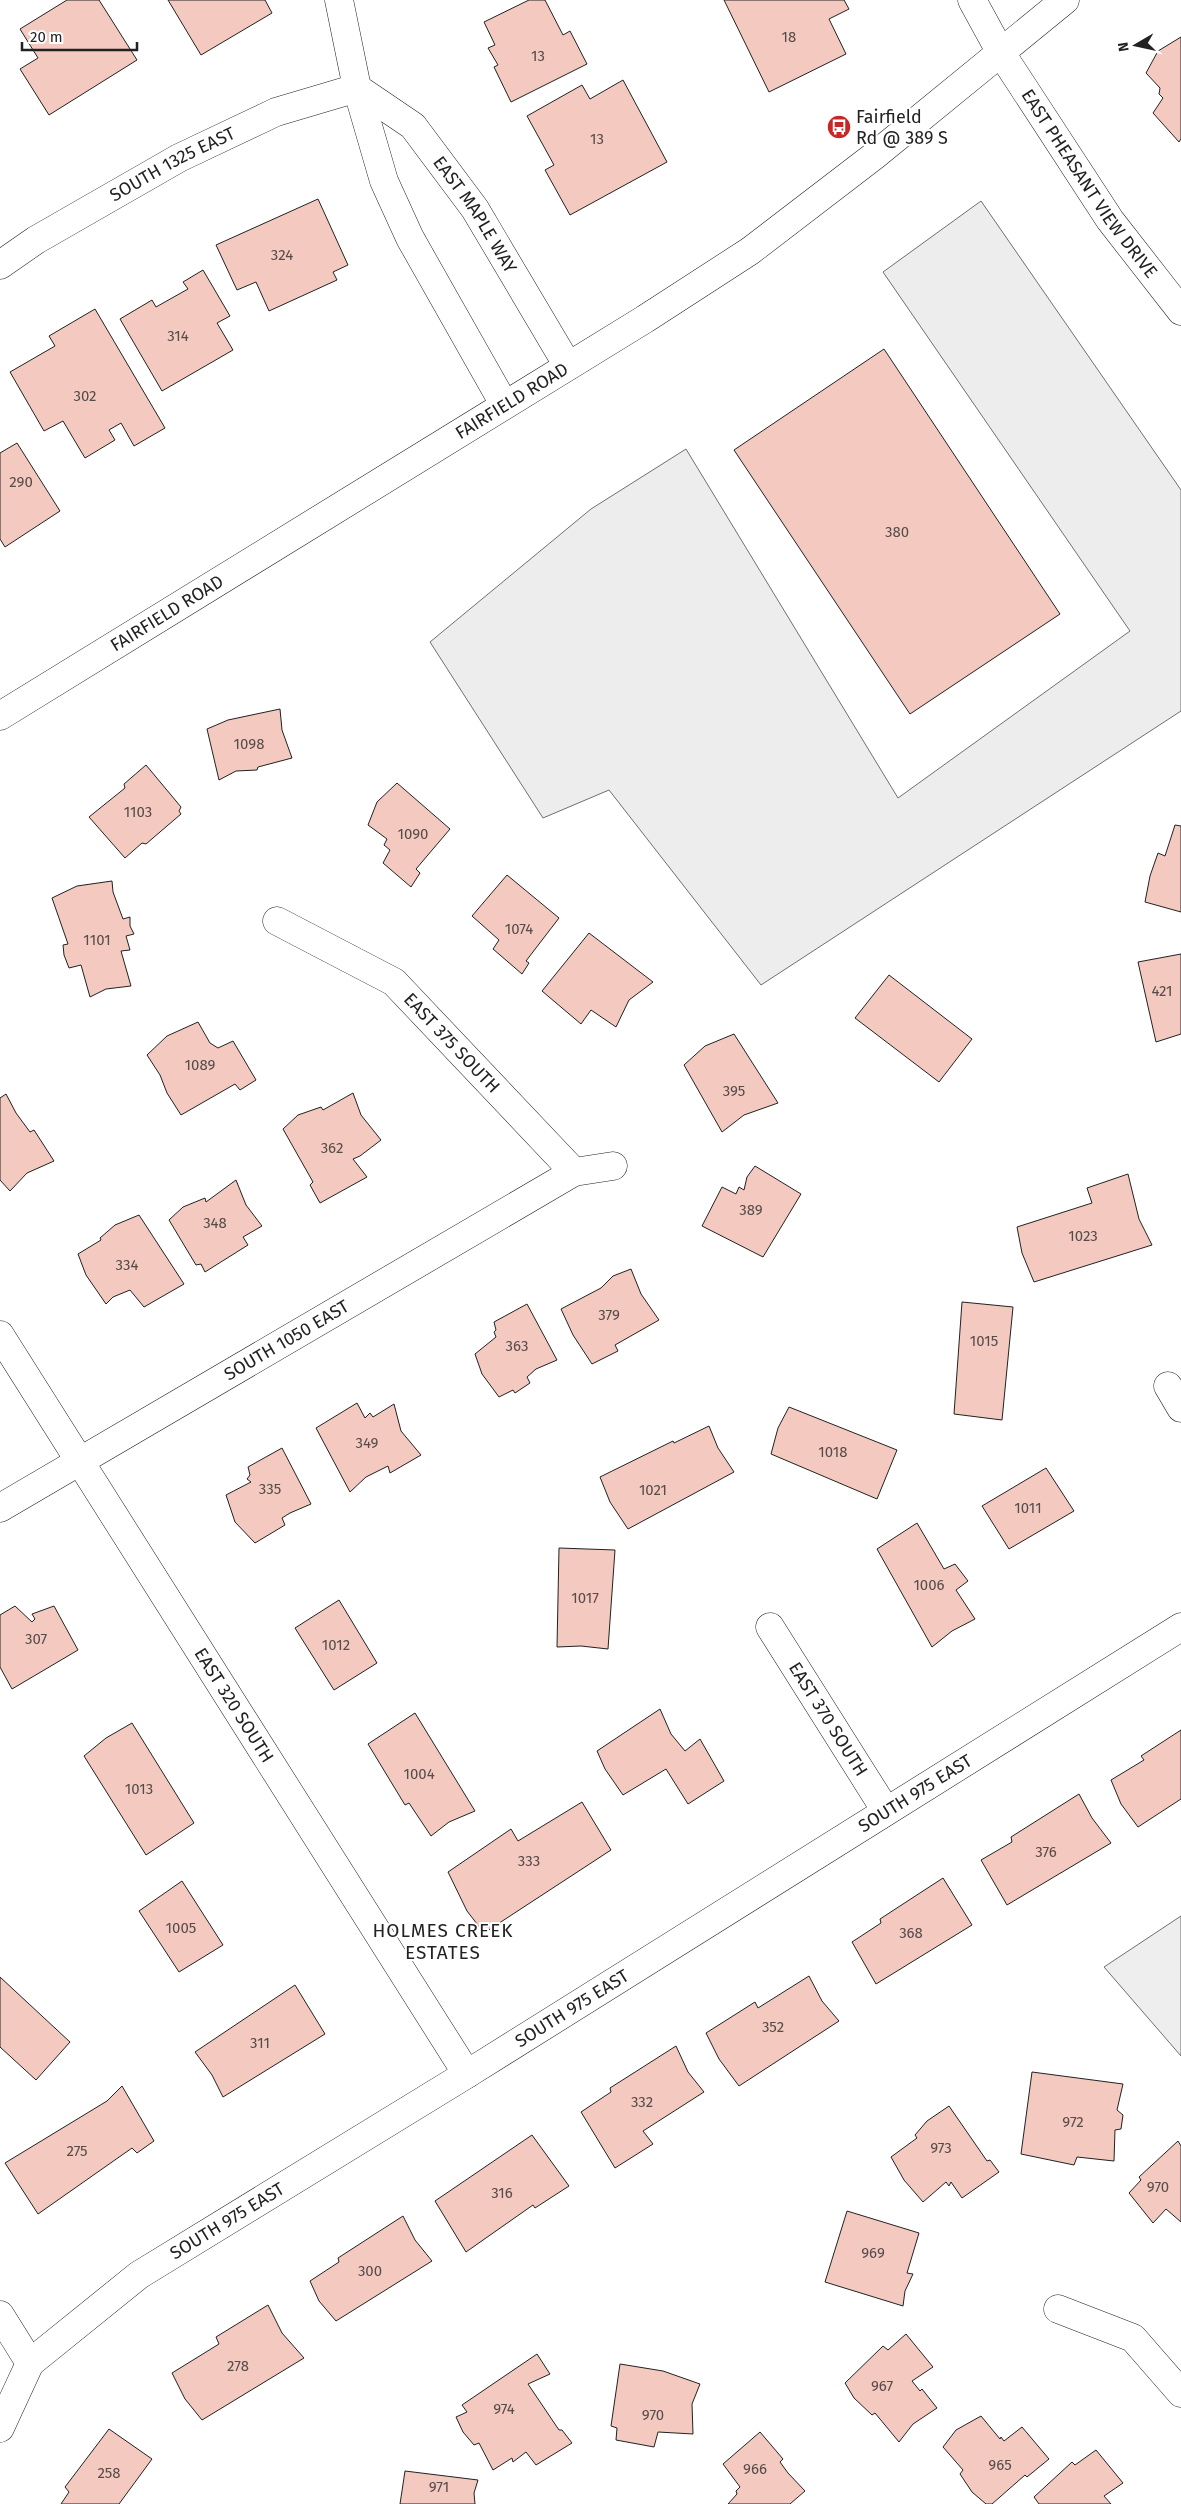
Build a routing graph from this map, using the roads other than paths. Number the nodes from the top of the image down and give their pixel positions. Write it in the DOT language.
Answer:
graph roads {
  1 [pos="340,0"];
  2 [pos="972,0"];
  3 [pos="1065,0"];
  4 [pos="1000,53"];
  5 [pos="357,88"];
  6 [pos="0,264"];
  7 [pos="1181,311"];
  8 [pos="568,366"];
  9 [pos="504,404"];
  10 [pos="0,716"];
  11 [pos="277,921"];
  12 [pos="613,1166"];
  13 [pos="574,1172"];
  14 [pos="0,1335"];
  15 [pos="80,1462"];
  16 [pos="0,1508"];
  17 [pos="770,1627"];
  18 [pos="1181,1627"];
  19 [pos="886,1811"];
  20 [pos="467,2074"];
  21 [pos="1058,2309"];
  22 [pos="0,2315"];
  23 [pos="30,2363"];
  24 [pos="1181,2393"];
  25 [pos="0,2428"];
  1 -- 5 [label="street"];
  2 -- 4 [label="street, EAST PHEASANT VIEW DRIVE"];
  3 -- 4 [label="street, FAIRFIELD ROAD"];
  4 -- 7 [label="street, EAST PHEASANT VIEW DRIVE"];
  4 -- 8 [label="street, FAIRFIELD ROAD"];
  5 -- 6 [label="street, SOUTH 1325 EAST"];
  5 -- 8 [label="street, EAST MAPLE WAY"];
  5 -- 9 [label="street"];
  8 -- 9 [label="street, FAIRFIELD ROAD"];
  9 -- 10 [label="street, FAIRFIELD ROAD"];
  11 -- 13 [label="street, EAST 375 SOUTH"];
  12 -- 13 [label="street"];
  13 -- 15 [label="street, SOUTH 1050 EAST"];
  14 -- 15 [label="street, EAST 320 SOUTH"];
  15 -- 16 [label="street, SOUTH 1050 EAST"];
  15 -- 20 [label="street, EAST 320 SOUTH"];
  17 -- 19 [label="street, EAST 370 SOUTH"];
  18 -- 19 [label="street, SOUTH 975 EAST"];
  19 -- 20 [label="street, SOUTH 975 EAST"];
  20 -- 23 [label="street, SOUTH 975 EAST"];
  21 -- 24 [label="street"];
  22 -- 23 [label="street"];
  23 -- 25 [label="street, SOUTH 975 EAST"];
}
